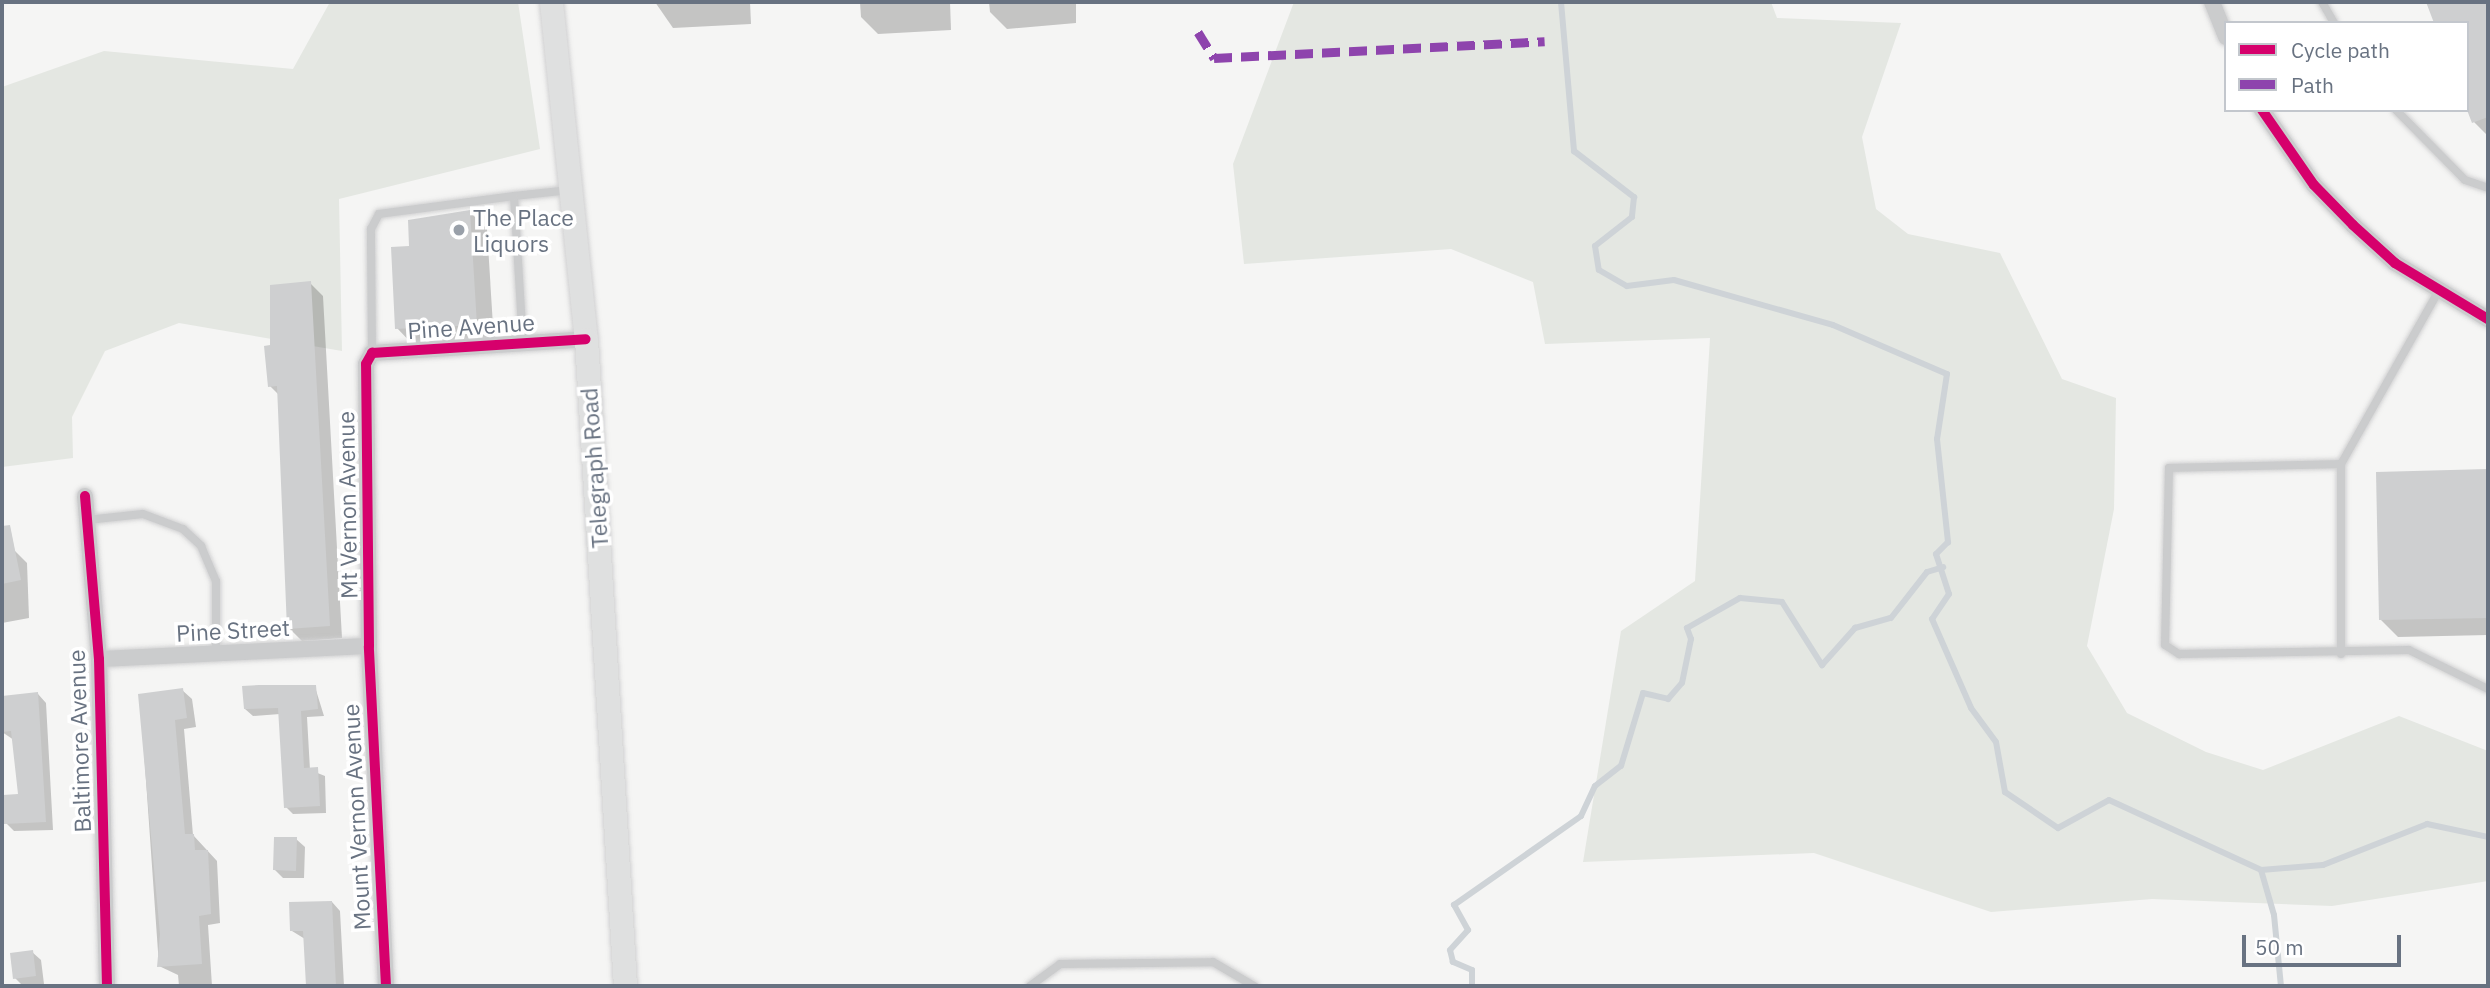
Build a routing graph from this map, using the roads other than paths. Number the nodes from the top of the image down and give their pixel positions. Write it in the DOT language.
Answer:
graph roads {
  1 [pos="551,2"];
  2 [pos="2212,2"];
  3 [pos="2322,2"];
  4 [pos="2333,21"];
  5 [pos="2224,32"];
  6 [pos="2263,112"];
  7 [pos="2398,112"];
  8 [pos="2488,188"];
  9 [pos="572,190"];
  10 [pos="514,196"];
  11 [pos="2438,292"];
  12 [pos="2488,319"];
  13 [pos="586,339"];
  14 [pos="523,343"];
  15 [pos="369,358"];
  16 [pos="2341,464"];
  17 [pos="85,496"];
  18 [pos="87,520"];
  19 [pos="369,646"];
  20 [pos="216,653"];
  21 [pos="2341,654"];
  22 [pos="99,659"];
  23 [pos="2488,690"];
  24 [pos="107,986"];
  25 [pos="386,986"];
  26 [pos="623,986"];
  27 [pos="1030,986"];
  28 [pos="1254,986"];
  1 -- 9 [label="main road, Telegraph Road"];
  2 -- 5 [label="street"];
  3 -- 4 [label="lane"];
  6 -- 11 [label="street"];
  7 -- 8 [label="lane"];
  9 -- 10 [label="lane"];
  9 -- 13 [label="main road, Telegraph Road"];
  10 -- 14 [label="lane"];
  10 -- 15 [label="lane"];
  11 -- 12 [label="street"];
  11 -- 16 [label="lane"];
  13 -- 14 [label="street, Pine Avenue"];
  13 -- 26 [label="main road, Telegraph Road"];
  14 -- 15 [label="street, Pine Avenue"];
  15 -- 19 [label="street, Mt Vernon Avenue"];
  16 -- 21 [label="lane"];
  16 -- 21 [label="lane"];
  17 -- 18 [label="street, Baltimore Avenue"];
  18 -- 20 [label="lane"];
  18 -- 22 [label="street, Baltimore Avenue"];
  19 -- 20 [label="street, Pine Street"];
  19 -- 25 [label="street, Mount Vernon Avenue"];
  20 -- 22 [label="street, Pine Street"];
  21 -- 23 [label="lane"];
  22 -- 24 [label="street, Baltimore Avenue"];
  27 -- 28 [label="lane"];
}
